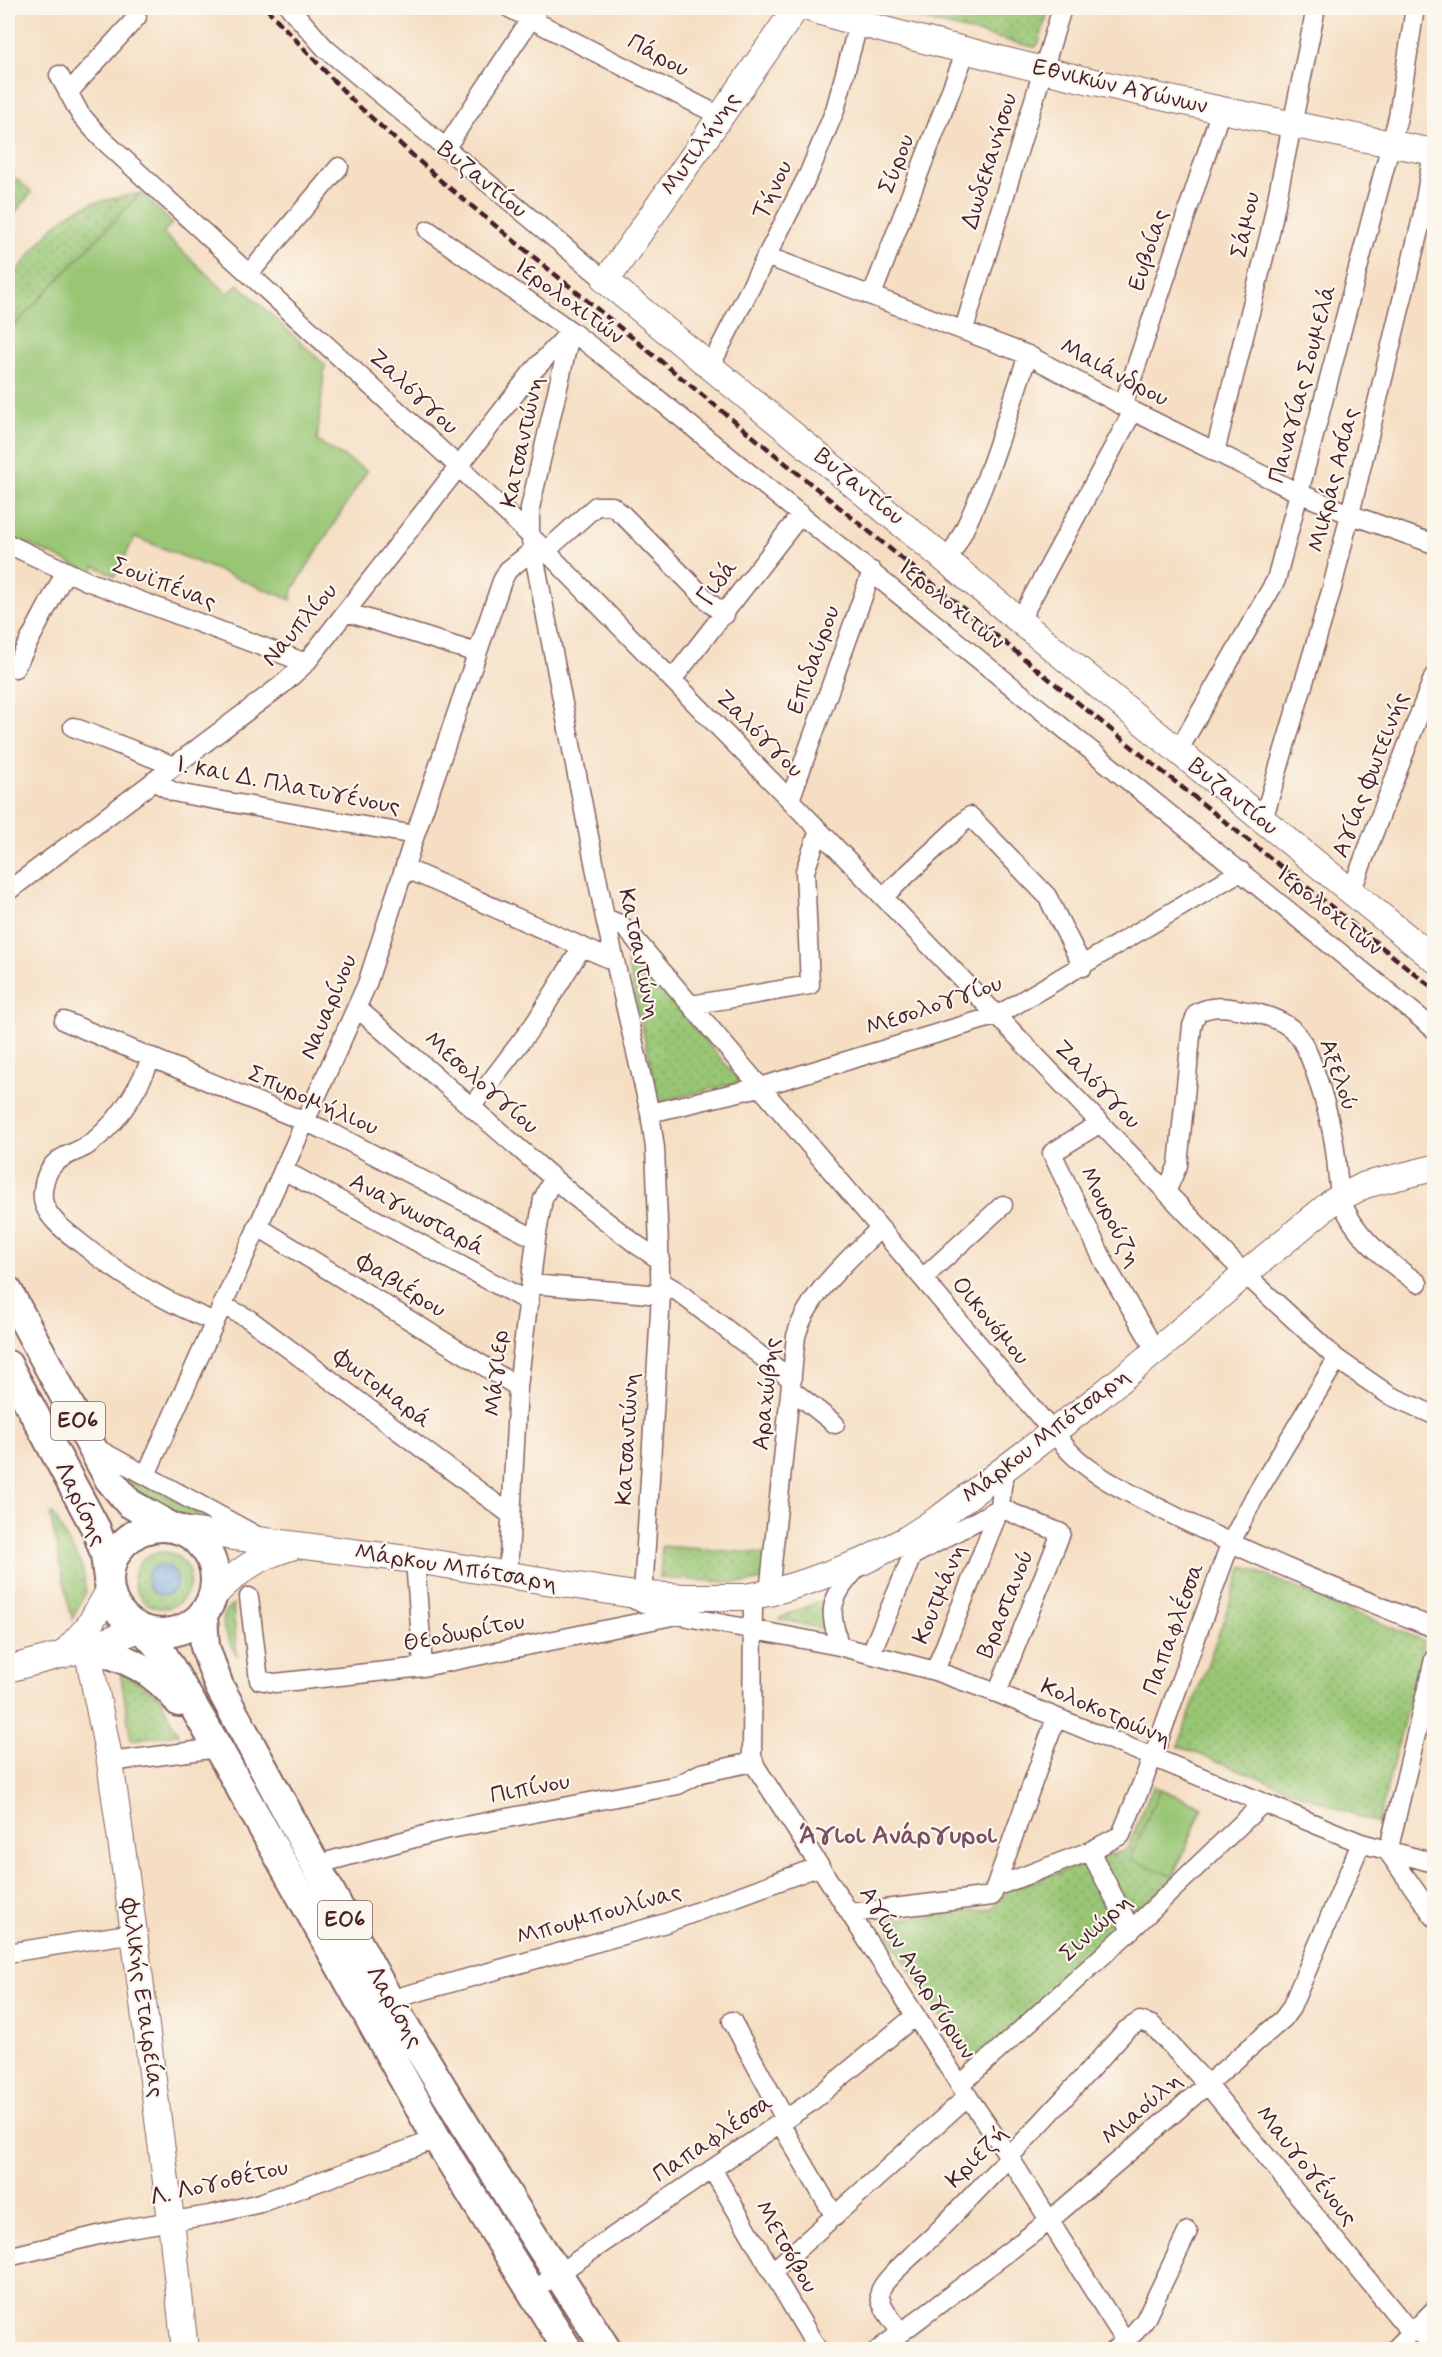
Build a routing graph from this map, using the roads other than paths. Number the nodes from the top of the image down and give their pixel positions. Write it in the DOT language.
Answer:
graph roads {
  1 [pos="290,8"];
  2 [pos="509,8"];
  3 [pos="796,8"];
  4 [pos="809,8"];
  5 [pos="1062,8"];
  6 [pos="1316,8"];
  7 [pos="1415,8"];
  8 [pos="535,13"];
  9 [pos="137,17"];
  10 [pos="858,25"];
  11 [pos="966,51"];
  12 [pos="1043,70"];
  13 [pos="59,75"];
  14 [pos="68,93"];
  15 [pos="1221,110"];
  16 [pos="720,116"];
  17 [pos="1292,125"];
  18 [pos="1391,144"];
  19 [pos="445,149"];
  20 [pos="1434,150"];
  21 [pos="339,167"];
  22 [pos="428,231"];
  23 [pos="766,256"];
  24 [pos="249,274"];
  25 [pos="606,280"];
  26 [pos="872,295"];
  27 [pos="964,329"];
  28 [pos="571,331"];
  29 [pos="1028,355"];
  30 [pos="710,367"];
  31 [pos="1128,408"];
  32 [pos="1215,452"];
  33 [pos="458,466"];
  34 [pos="1299,493"];
  35 [pos="801,514"];
  36 [pos="1349,514"];
  37 [pos="8,544"];
  38 [pos="1434,544"];
  39 [pos="536,546"];
  40 [pos="948,560"];
  41 [pos="66,571"];
  42 [pos="872,571"];
  43 [pos="346,612"];
  44 [pos="725,615"];
  45 [pos="1020,620"];
  46 [pos="477,653"];
  47 [pos="306,663"];
  48 [pos="15,668"];
  49 [pos="1434,676"];
  50 [pos="672,680"];
  51 [pos="73,727"];
  52 [pos="1178,752"];
  53 [pos="174,766"];
  54 [pos="153,781"];
  55 [pos="790,800"];
  56 [pos="1263,820"];
  57 [pos="819,830"];
  58 [pos="415,836"];
  59 [pos="405,868"];
  60 [pos="1241,871"];
  61 [pos="8,891"];
  62 [pos="1351,891"];
  63 [pos="883,897"];
  64 [pos="605,918"];
  65 [pos="582,947"];
  66 [pos="1434,959"];
  67 [pos="614,961"];
  68 [pos="1083,967"];
  69 [pos="691,1005"];
  70 [pos="357,1008"];
  71 [pos="998,1016"];
  72 [pos="64,1021"];
  73 [pos="1434,1029"];
  74 [pos="152,1057"];
  75 [pos="759,1088"];
  76 [pos="471,1106"];
  77 [pos="650,1113"];
  78 [pos="305,1122"];
  79 [pos="1100,1123"];
  80 [pos="1434,1168"];
  81 [pos="283,1170"];
  82 [pos="553,1178"];
  83 [pos="1166,1192"];
  84 [pos="1341,1196"];
  85 [pos="1003,1205"];
  86 [pos="257,1226"];
  87 [pos="879,1229"];
  88 [pos="536,1239"];
  89 [pos="660,1260"];
  90 [pos="1245,1274"];
  91 [pos="923,1278"];
  92 [pos="1418,1283"];
  93 [pos="531,1284"];
  94 [pos="661,1288"];
  95 [pos="8,1291"];
  96 [pos="529,1302"];
  97 [pos="222,1305"];
  98 [pos="215,1322"];
  99 [pos="1156,1351"];
  100 [pos="1337,1359"];
  101 [pos="8,1365"];
  102 [pos="792,1385"];
  103 [pos="518,1387"];
  104 [pos="1434,1415"];
  105 [pos="835,1424"];
  106 [pos="1053,1432"];
  107 [pos="89,1444"];
  108 [pos="1007,1467"];
  109 [pos="146,1475"];
  110 [pos="1000,1508"];
  111 [pos="511,1515"];
  112 [pos="177,1529"];
  113 [pos="264,1540"];
  114 [pos="1230,1544"];
  115 [pos="300,1545"];
  116 [pos="415,1560"];
  117 [pos="864,1561"];
  118 [pos="508,1576"];
  119 [pos="109,1588"];
  120 [pos="612,1592"];
  121 [pos="761,1594"];
  122 [pos="643,1595"];
  123 [pos="249,1596"];
  124 [pos="208,1605"];
  125 [pos="677,1615"];
  126 [pos="1434,1628"];
  127 [pos="752,1629"];
  128 [pos="142,1630"];
  129 [pos="839,1646"];
  130 [pos="75,1652"];
  131 [pos="871,1653"];
  132 [pos="1434,1659"];
  133 [pos="423,1667"];
  134 [pos="8,1669"];
  135 [pos="935,1671"];
  136 [pos="997,1693"];
  137 [pos="1056,1718"];
  138 [pos="218,1748"];
  139 [pos="1152,1759"];
  140 [pos="110,1762"];
  141 [pos="753,1762"];
  142 [pos="1263,1803"];
  143 [pos="1361,1843"];
  144 [pos="1090,1851"];
  145 [pos="1388,1852"];
  146 [pos="1434,1863"];
  147 [pos="315,1865"];
  148 [pos="820,1866"];
  149 [pos="994,1892"];
  150 [pos="851,1913"];
  151 [pos="1434,1917"];
  152 [pos="1131,1930"];
  153 [pos="134,1933"];
  154 [pos="8,1953"];
  155 [pos="389,2000"];
  156 [pos="915,2016"];
  157 [pos="732,2021"];
  158 [pos="1140,2021"];
  159 [pos="1207,2084"];
  160 [pos="964,2090"];
  161 [pos="783,2121"];
  162 [pos="437,2139"];
  163 [pos="1010,2158"];
  164 [pos="712,2169"];
  165 [pos="835,2217"];
  166 [pos="171,2220"];
  167 [pos="1049,2221"];
  168 [pos="1188,2231"];
  169 [pos="8,2257"];
  170 [pos="773,2271"];
  171 [pos="557,2274"];
  172 [pos="531,2292"];
  173 [pos="1434,2310"];
  174 [pos="900,2331"];
  175 [pos="1412,2331"];
  176 [pos="1434,2342"];
  177 [pos="1124,2346"];
  178 [pos="185,2349"];
  179 [pos="568,2349"];
  180 [pos="607,2349"];
  181 [pos="818,2349"];
  182 [pos="878,2349"];
  183 [pos="1394,2349"];
  1 -- 19 [label="street, Βυζαντίου"];
  2 -- 8 [label="street, Πάρου"];
  3 -- 16 [label="street, Μυτιλήνης"];
  4 -- 10 [label="street, Εθνικών Αγώνων"];
  5 -- 12 [label="street, Δωδεκανήσου"];
  6 -- 17 [label="street, Σάμου"];
  7 -- 18 [label="street, Παναγίας Σουμελά"];
  8 -- 16 [label="street, Πάρου"];
  8 -- 19 [label="street"];
  9 -- 14 [label="street"];
  10 -- 11 [label="street, Εθνικών Αγώνων"];
  10 -- 23 [label="street, Τήνου"];
  11 -- 12 [label="street, Εθνικών Αγώνων"];
  11 -- 26 [label="street, Σύρου"];
  12 -- 15 [label="street, Εθνικών Αγώνων"];
  12 -- 27 [label="street, Δωδεκανήσου"];
  13 -- 14 [label="street, Ζαλόγγου"];
  14 -- 24 [label="street, Ζαλόγγου"];
  15 -- 17 [label="street, Εθνικών Αγώνων"];
  15 -- 31 [label="street, Ευβοίας"];
  16 -- 25 [label="street, Μυτιλήνης"];
  17 -- 18 [label="street, Εθνικών Αγώνων"];
  17 -- 32 [label="street, Σάμου"];
  18 -- 20 [label="street, Εθνικών Αγώνων"];
  18 -- 34 [label="street, Παναγίας Σουμελά"];
  19 -- 25 [label="street, Βυζαντίου"];
  20 -- 36 [label="street, Μικράς Ασίας"];
  21 -- 24 [label="street"];
  22 -- 28 [label="street, Ιερολοχιτών"];
  23 -- 26 [label="street, Μαιάνδρου"];
  23 -- 30 [label="street, Τήνου"];
  24 -- 33 [label="street, Ζαλόγγου"];
  25 -- 30 [label="street, Βυζαντίου"];
  26 -- 27 [label="street, Μαιάνδρου"];
  27 -- 29 [label="street, Μαιάνδρου"];
  28 -- 33 [label="street, Ναυπλίου"];
  28 -- 35 [label="street, Ιερολοχιτών"];
  28 -- 39 [label="street, Κατσαντώνη"];
  29 -- 31 [label="street, Μαιάνδρου"];
  29 -- 40 [label="street"];
  30 -- 40 [label="street, Βυζαντίου"];
  31 -- 32 [label="street, Μαιάνδρου"];
  31 -- 45 [label="street, Ευβοίας"];
  32 -- 34 [label="street, Μαιάνδρου"];
  33 -- 39 [label="street, Ζαλόγγου"];
  33 -- 43 [label="street, Ναυπλίου"];
  34 -- 36 [label="street, Μαιάνδρου"];
  34 -- 52 [label="street, Παναγίας Σουμελά"];
  35 -- 42 [label="street, Ιερολοχιτών"];
  35 -- 44 [label="street, Γιδά"];
  36 -- 38 [label="street, Μαιάνδρου"];
  36 -- 56 [label="street, Μικράς Ασίας"];
  37 -- 41 [label="street, Σουϊπένας"];
  39 -- 44 [label="street, Ναυαρίνου"];
  39 -- 46 [label="street, Ναυαρίνου"];
  39 -- 50 [label="street, Ζαλόγγου"];
  39 -- 64 [label="street, Κατσαντώνη"];
  40 -- 45 [label="street, Βυζαντίου"];
  41 -- 47 [label="street, Σουϊπένας"];
  41 -- 48 [label="street"];
  42 -- 55 [label="street, Επιδαύρου"];
  42 -- 60 [label="street, Ιερολοχιτών"];
  43 -- 46 [label="street"];
  43 -- 47 [label="street, Ναυπλίου"];
  44 -- 50 [label="street, Γιδά"];
  45 -- 52 [label="street, Βυζαντίου"];
  46 -- 58 [label="street, Ναυαρίνου"];
  47 -- 53 [label="street, Ναυπλίου"];
  49 -- 62 [label="street, Αγίας Φωτεινής"];
  50 -- 55 [label="street, Ζαλόγγου"];
  51 -- 53 [label="street"];
  52 -- 56 [label="street, Βυζαντίου"];
  53 -- 54 [label="street, Ναυπλίου"];
  54 -- 58 [label="street, Ι. και Δ. Πλατυγένους"];
  54 -- 61 [label="street, Ναυπλίου"];
  55 -- 57 [label="street, Ζαλόγγου"];
  56 -- 62 [label="street, Βυζαντίου"];
  57 -- 63 [label="street, Ζαλόγγου"];
  57 -- 69 [label="street"];
  58 -- 59 [label="street, Ναυαρίνου"];
  59 -- 65 [label="street"];
  59 -- 70 [label="street, Ναυαρίνου"];
  60 -- 68 [label="street, Μεσολογγίου"];
  60 -- 73 [label="street, Ιερολοχιτών"];
  62 -- 66 [label="street, Βυζαντίου"];
  63 -- 68 [label="street"];
  63 -- 71 [label="street, Ζαλόγγου"];
  64 -- 67 [label="street, Κατσαντώνη"];
  64 -- 69 [label="street, Οικονόμου"];
  65 -- 67 [label="street"];
  65 -- 76 [label="street"];
  67 -- 77 [label="street, Κατσαντώνη"];
  68 -- 71 [label="street, Μεσολογγίου"];
  69 -- 75 [label="street, Οικονόμου"];
  70 -- 76 [label="street, Μεσολογγίου"];
  70 -- 78 [label="street, Ναυαρίνου"];
  71 -- 75 [label="street, Μεσολογγίου"];
  71 -- 79 [label="street, Ζαλόγγου"];
  72 -- 74 [label="street, Σπυρομήλιου"];
  74 -- 78 [label="street, Σπυρομήλιου"];
  74 -- 98 [label="street"];
  75 -- 77 [label="street, Μεσολογγίου"];
  75 -- 87 [label="street, Οικονόμου"];
  76 -- 82 [label="street, Μεσολογγίου"];
  77 -- 89 [label="street, Κατσαντώνη"];
  78 -- 81 [label="street, Ναυαρίνου"];
  78 -- 88 [label="street, Σπυρομήλιου"];
  79 -- 83 [label="street, Ζαλόγγου"];
  79 -- 99 [label="street, Μουρούζη"];
  80 -- 84 [label="street, Μάρκου Μπότσαρη"];
  81 -- 86 [label="street, Ναυαρίνου"];
  81 -- 96 [label="street, Αναγνωσταρά"];
  82 -- 88 [label="street, Μάγιερ"];
  82 -- 89 [label="street, Μεσολογγίου"];
  83 -- 84 [label="street, Αξελού"];
  83 -- 90 [label="street, Ζαλόγγου"];
  84 -- 90 [label="street, Μάρκου Μπότσαρη"];
  84 -- 92 [label="street, Αξελού"];
  85 -- 91 [label="street"];
  86 -- 97 [label="street, Ναυαρίνου"];
  86 -- 103 [label="street, Φαβιέρου"];
  87 -- 91 [label="street, Οικονόμου"];
  87 -- 102 [label="street, Αραχώβης"];
  88 -- 93 [label="street, Μάγιερ"];
  89 -- 94 [label="street, Κατσαντώνη"];
  90 -- 99 [label="street, Μάρκου Μπότσαρη"];
  90 -- 100 [label="street, Ζαλόγγου"];
  91 -- 106 [label="street, Οικονόμου"];
  93 -- 94 [label="street"];
  93 -- 96 [label="street, Μάγιερ"];
  94 -- 102 [label="street"];
  94 -- 122 [label="street, Κατσαντώνη"];
  95 -- 107 [label="main road, Λαρίσης / ΕΟ6"];
  96 -- 103 [label="street, Μάγιερ"];
  97 -- 98 [label="street, Ναυαρίνου"];
  97 -- 111 [label="street, Φωτομαρά"];
  98 -- 109 [label="street, Ναυαρίνου"];
  99 -- 106 [label="street, Μάρκου Μπότσαρη"];
  100 -- 104 [label="street, Ζαλόγγου"];
  100 -- 114 [label="street, Παπαφλέσσα"];
  101 -- 119 [label="main road, Λαρίσης / ΕΟ6"];
  102 -- 105 [label="street"];
  102 -- 121 [label="street, Αραχώβης"];
  103 -- 111 [label="street, Μάγιερ"];
  106 -- 108 [label="street, Μάρκου Μπότσαρη"];
  106 -- 114 [label="street, Οικονόμου"];
  107 -- 109 [label="street"];
  107 -- 112 [label="main road, Λαρίσης / ΕΟ6"];
  108 -- 110 [label="street, Κουτμάνη"];
  108 -- 117 [label="street, Μάρκου Μπότσαρη"];
  109 -- 113 [label="street"];
  110 -- 131 [label="street"];
  110 -- 135 [label="street, Κουτμάνη"];
  110 -- 136 [label="street, Βραστανού"];
  111 -- 118 [label="street, Μάγιερ"];
  112 -- 113 [label="street, Μάρκου Μπότσαρη"];
  112 -- 119 [label="main road"];
  112 -- 124 [label="main road, ΕΟ6"];
  113 -- 115 [label="street, Μάρκου Μπότσαρη"];
  114 -- 126 [label="street, Οικονόμου"];
  114 -- 139 [label="street, Παπαφλέσσα"];
  115 -- 116 [label="street, Μάρκου Μπότσαρη"];
  115 -- 124 [label="street"];
  116 -- 118 [label="street, Μάρκου Μπότσαρη"];
  116 -- 133 [label="street"];
  117 -- 121 [label="street, Μάρκου Μπότσαρη"];
  117 -- 129 [label="street"];
  118 -- 120 [label="street, Μάρκου Μπότσαρη"];
  119 -- 128 [label="main road, ΕΟ6"];
  119 -- 130 [label="street"];
  120 -- 122 [label="street, Μάρκου Μπότσαρη"];
  120 -- 125 [label="street, Μάρκου Μπότσαρη"];
  121 -- 122 [label="street, Μάρκου Μπότσαρη"];
  121 -- 127 [label="street"];
  123 -- 133 [label="street, Θεοδωρίτου"];
  124 -- 128 [label="main road"];
  124 -- 147 [label="main road, Λαρίσης / ΕΟ6"];
  125 -- 127 [label="street, Μάρκου Μπότσαρη"];
  125 -- 133 [label="street, Θεοδωρίτου"];
  127 -- 129 [label="street, Κολοκοτρώνη"];
  127 -- 141 [label="street"];
  128 -- 130 [label="street"];
  128 -- 138 [label="main road, Λαρίσης / ΕΟ6"];
  129 -- 131 [label="street, Κολοκοτρώνη"];
  130 -- 134 [label="street"];
  130 -- 138 [label="main road"];
  130 -- 140 [label="street, Φιλικής Εταιρείας"];
  131 -- 135 [label="street, Κολοκοτρώνη"];
  132 -- 145 [label="street"];
  135 -- 136 [label="street, Κολοκοτρώνη"];
  136 -- 137 [label="street, Κολοκοτρώνη"];
  137 -- 139 [label="street, Κολοκοτρώνη"];
  137 -- 149 [label="street"];
  138 -- 140 [label="street"];
  138 -- 162 [label="main road, Λαρίσης / ΕΟ6"];
  139 -- 142 [label="street, Κολοκοτρώνη"];
  139 -- 144 [label="street, Παπαφλέσσα"];
  140 -- 153 [label="street, Φιλικής Εταιρείας"];
  141 -- 147 [label="street, Πιπίνου"];
  141 -- 148 [label="street, Αγίων Αναργύρων"];
  142 -- 143 [label="street, Κολοκοτρώνη"];
  142 -- 152 [label="street, Σινιώρη"];
  143 -- 145 [label="street, Κολοκοτρώνη"];
  143 -- 159 [label="street, Μιαούλη"];
  144 -- 149 [label="street, Παπαφλέσσα"];
  144 -- 152 [label="street"];
  145 -- 146 [label="street, Κολοκοτρώνη"];
  145 -- 151 [label="street"];
  147 -- 155 [label="main road, Λαρίσης / ΕΟ6"];
  148 -- 150 [label="street, Αγίων Αναργύρων"];
  148 -- 155 [label="street, Μπουμπουλίνας"];
  149 -- 150 [label="street, Παπαφλέσσα"];
  150 -- 156 [label="street, Αγίων Αναργύρων"];
  152 -- 160 [label="street, Σινιώρη"];
  153 -- 154 [label="street"];
  153 -- 166 [label="street, Φιλικής Εταιρείας"];
  155 -- 171 [label="main road, Λαρίσης / ΕΟ6"];
  156 -- 160 [label="street, Αγίων Αναργύρων"];
  156 -- 161 [label="street, Παπαφλέσσα"];
  157 -- 161 [label="street"];
  158 -- 159 [label="street, Μαυγογένους"];
  158 -- 163 [label="street, Κριεζή"];
  159 -- 167 [label="street, Μιαούλη"];
  159 -- 175 [label="street, Μαυγογένους"];
  160 -- 163 [label="street, Αγίων Αναργύρων"];
  160 -- 165 [label="street, Σινιώρη"];
  161 -- 164 [label="street, Παπαφλέσσα"];
  161 -- 165 [label="street"];
  162 -- 166 [label="street, Λ. Λογοθέτου"];
  162 -- 172 [label="main road, Λαρίσης / ΕΟ6"];
  163 -- 167 [label="street, Αγίων Αναργύρων"];
  163 -- 174 [label="street, Κριεζή"];
  164 -- 170 [label="street, Μετσόβου"];
  164 -- 171 [label="street, Παπαφλέσσα"];
  165 -- 170 [label="street, Σινιώρη"];
  166 -- 169 [label="street, Λ. Λογοθέτου"];
  166 -- 178 [label="street, Φιλικής Εταιρείας"];
  167 -- 174 [label="street, Μιαούλη"];
  167 -- 177 [label="street, Αγίων Αναργύρων"];
  168 -- 177 [label="street"];
  170 -- 181 [label="street, Μετσόβου"];
  171 -- 172 [label="street, Παπαφλέσσα"];
  171 -- 180 [label="main road, Λαρίσης / ΕΟ6"];
  172 -- 179 [label="main road, Λαρίσης / ΕΟ6"];
  173 -- 175 [label="street"];
  174 -- 182 [label="street, Μιαούλη"];
  175 -- 176 [label="street, Μαυγογένους"];
  175 -- 183 [label="street"];
}
